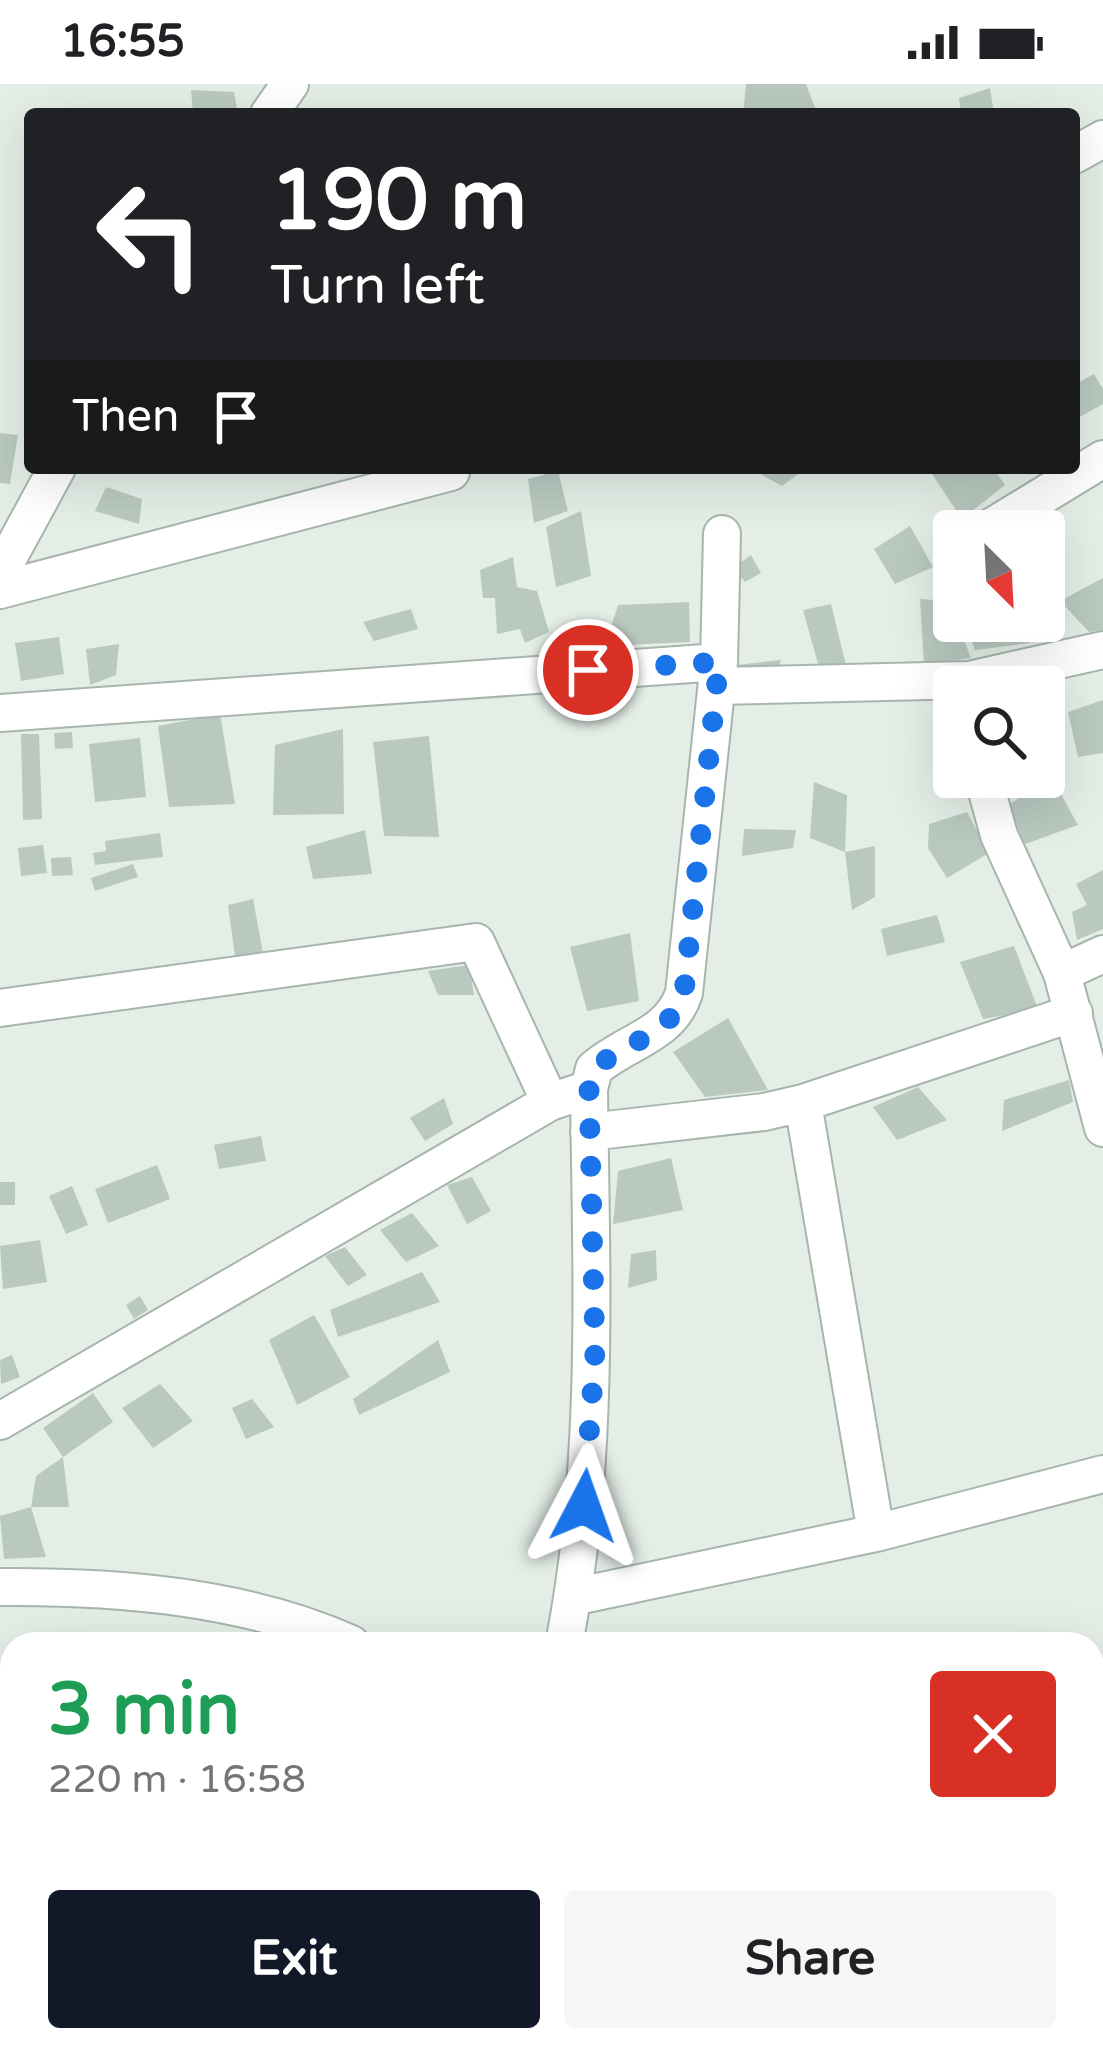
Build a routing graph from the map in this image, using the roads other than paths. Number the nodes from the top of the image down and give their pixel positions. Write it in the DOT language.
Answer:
graph roads {
  1 [pos="54,474"];
  2 [pos="443,474"];
  3 [pos="1078,474"];
  4 [pos="1019,510"];
  5 [pos="722,534"];
  6 [pos="0,573"];
  7 [pos="0,590"];
  8 [pos="1103,650"];
  9 [pos="1038,666"];
  10 [pos="718,674"];
  11 [pos="933,682"];
  12 [pos="0,713"];
  13 [pos="989,798"];
  14 [pos="1103,954"];
  15 [pos="1062,973"];
  16 [pos="0,1007"];
  17 [pos="1074,1012"];
  18 [pos="589,1089"];
  19 [pos="550,1102"];
  20 [pos="803,1102"];
  21 [pos="1103,1128"];
  22 [pos="589,1132"];
  23 [pos="0,1421"];
  24 [pos="1103,1474"];
  25 [pos="876,1533"];
  26 [pos="0,1587"];
  27 [pos="573,1597"];
  28 [pos="315,1632"];
  29 [pos="566,1632"];
  30 [pos="757,2052"];
  31 [pos="817,2052"];
  1 -- 6 [label="street"];
  2 -- 7 [label="street"];
  3 -- 4 [label="street"];
  5 -- 10 [label="street"];
  8 -- 9 [label="street"];
  10 -- 11 [label="street"];
  10 -- 12 [label="street"];
  10 -- 18 [label="street"];
  13 -- 15 [label="street"];
  14 -- 15 [label="street"];
  15 -- 17 [label="street"];
  16 -- 19 [label="street"];
  17 -- 20 [label="street"];
  17 -- 21 [label="street"];
  18 -- 19 [label="street"];
  18 -- 22 [label="street"];
  19 -- 23 [label="street"];
  20 -- 22 [label="street"];
  20 -- 25 [label="street"];
  22 -- 27 [label="street"];
  24 -- 25 [label="street"];
  25 -- 27 [label="street"];
  26 -- 28 [label="street"];
  27 -- 29 [label="street"];
  30 -- 31 [label="street"];
}
